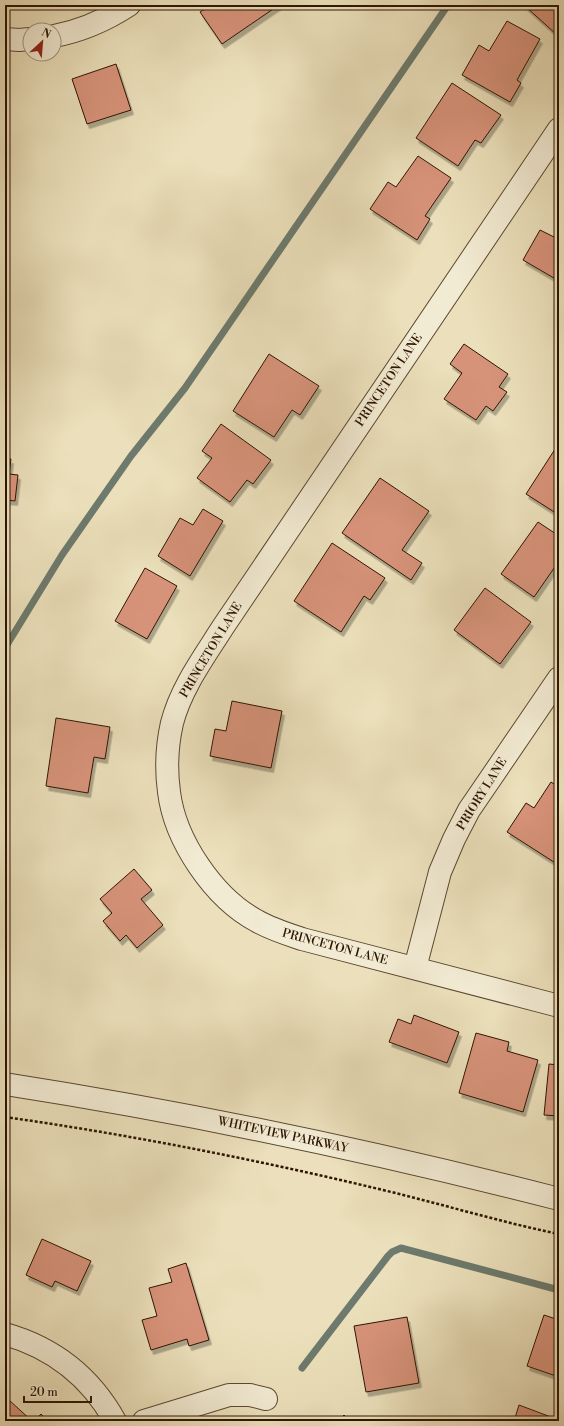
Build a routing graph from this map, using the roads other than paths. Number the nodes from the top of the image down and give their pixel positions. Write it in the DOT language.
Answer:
graph roads {
  1 [pos="129,5"];
  2 [pos="62,34"];
  3 [pos="5,39"];
  4 [pos="22,40"];
  5 [pos="559,129"];
  6 [pos="559,678"];
  7 [pos="415,968"];
  8 [pos="559,1006"];
  9 [pos="5,1084"];
  10 [pos="559,1199"];
  11 [pos="5,1334"];
  12 [pos="266,1398"];
  13 [pos="115,1421"];
  14 [pos="144,1421"];
  1 -- 2 [label="street"];
  3 -- 4 [label="street"];
  5 -- 7 [label="street, PRINCETON LANE"];
  6 -- 7 [label="street, PRIORY LANE"];
  7 -- 8 [label="street, PRINCETON LANE"];
  9 -- 10 [label="street, WHITEVIEW PARKWAY"];
  11 -- 13 [label="street"];
  12 -- 14 [label="street"];
}
